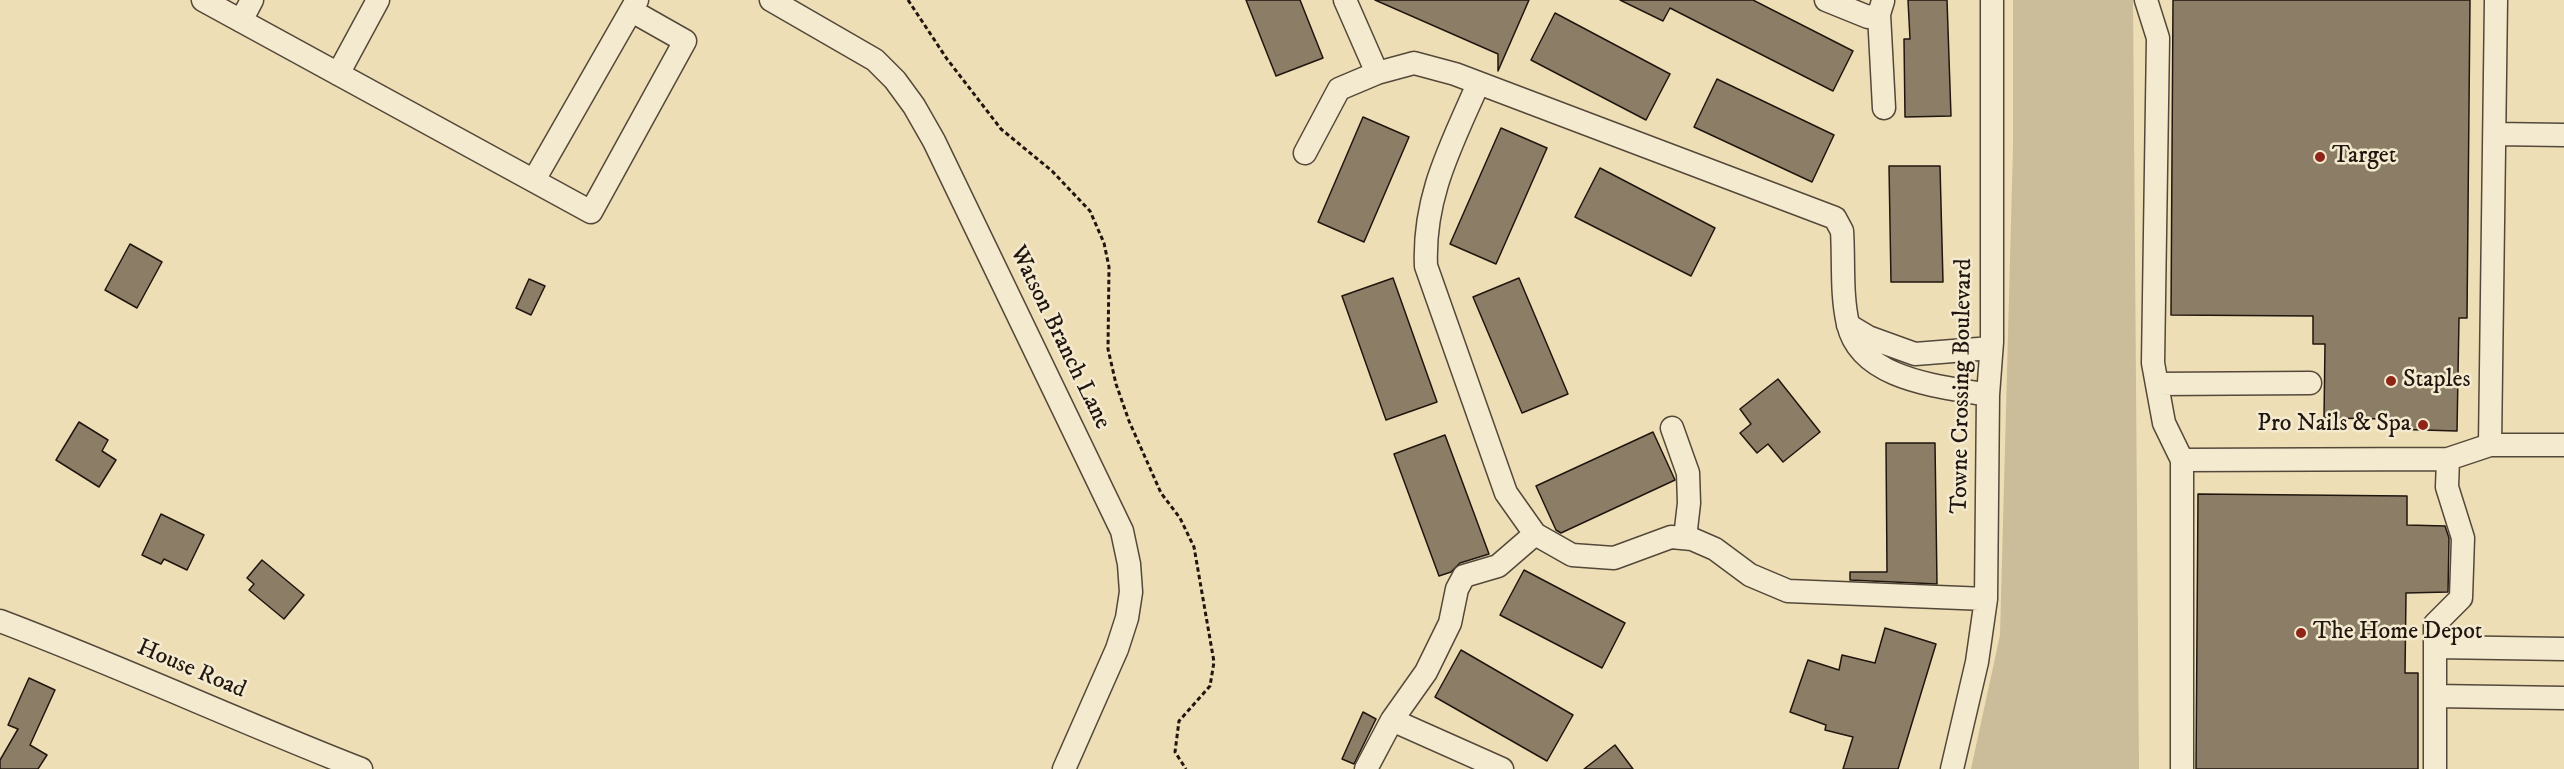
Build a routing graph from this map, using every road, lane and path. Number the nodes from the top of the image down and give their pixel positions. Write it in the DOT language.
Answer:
graph roads {
  1 [pos="203,0"];
  2 [pos="252,0"];
  3 [pos="378,0"];
  4 [pos="771,0"];
  5 [pos="908,0"];
  6 [pos="1346,0"];
  7 [pos="1826,0"];
  8 [pos="1992,0"];
  9 [pos="2146,0"];
  10 [pos="2496,0"];
  11 [pos="634,5"];
  12 [pos="1881,7"];
  13 [pos="241,21"];
  14 [pos="1377,73"];
  15 [pos="338,74"];
  16 [pos="1478,84"];
  17 [pos="1884,108"];
  18 [pos="2496,134"];
  19 [pos="2564,135"];
  20 [pos="1305,153"];
  21 [pos="534,180"];
  22 [pos="1848,325"];
  23 [pos="1991,348"];
  24 [pos="1915,354"];
  25 [pos="1913,379"];
  26 [pos="2310,383"];
  27 [pos="2157,384"];
  28 [pos="1988,395"];
  29 [pos="1672,428"];
  30 [pos="2490,445"];
  31 [pos="2564,445"];
  32 [pos="2448,459"];
  33 [pos="2182,460"];
  34 [pos="1535,534"];
  35 [pos="1685,538"];
  36 [pos="1986,599"];
  37 [pos="0,621"];
  38 [pos="2435,647"];
  39 [pos="2564,649"];
  40 [pos="2435,696"];
  41 [pos="2564,698"];
  42 [pos="1392,720"];
  43 [pos="1476,763"];
  44 [pos="361,769"];
  45 [pos="1064,769"];
  46 [pos="1186,769"];
  47 [pos="1366,769"];
  48 [pos="1502,769"];
  49 [pos="1952,769"];
  50 [pos="2182,769"];
  51 [pos="2434,769"];
  1 -- 13 [label="street"];
  2 -- 13 [label="street"];
  3 -- 15 [label="street"];
  4 -- 45 [label="street, Watson Branch Lane"];
  5 -- 46 [label="path"];
  6 -- 14 [label="street"];
  7 -- 12 [label="street"];
  8 -- 23 [label="street, Towne Crossing Boulevard"];
  9 -- 27 [label="street"];
  10 -- 18 [label="street"];
  11 -- 21 [label="street"];
  11 -- 21 [label="street"];
  12 -- 17 [label="street"];
  13 -- 15 [label="street"];
  14 -- 16 [label="street"];
  14 -- 20 [label="street"];
  15 -- 21 [label="street"];
  16 -- 22 [label="street"];
  16 -- 34 [label="street"];
  18 -- 19 [label="street"];
  18 -- 30 [label="street"];
  22 -- 24 [label="street"];
  22 -- 25 [label="street"];
  23 -- 24 [label="street"];
  23 -- 28 [label="street, Towne Crossing Boulevard"];
  24 -- 25 [label="street"];
  25 -- 28 [label="street"];
  26 -- 27 [label="street"];
  27 -- 33 [label="street"];
  28 -- 36 [label="street, Towne Crossing Boulevard"];
  29 -- 35 [label="street"];
  30 -- 31 [label="street"];
  30 -- 32 [label="street"];
  32 -- 33 [label="street"];
  32 -- 38 [label="street"];
  33 -- 50 [label="street"];
  34 -- 35 [label="street"];
  34 -- 42 [label="street"];
  35 -- 36 [label="street"];
  36 -- 49 [label="street, Towne Crossing Boulevard"];
  37 -- 44 [label="street, House Road"];
  38 -- 39 [label="street"];
  38 -- 40 [label="street"];
  40 -- 41 [label="street"];
  40 -- 51 [label="street"];
  42 -- 43 [label="street"];
  42 -- 47 [label="street"];
  43 -- 48 [label="street"];
}
